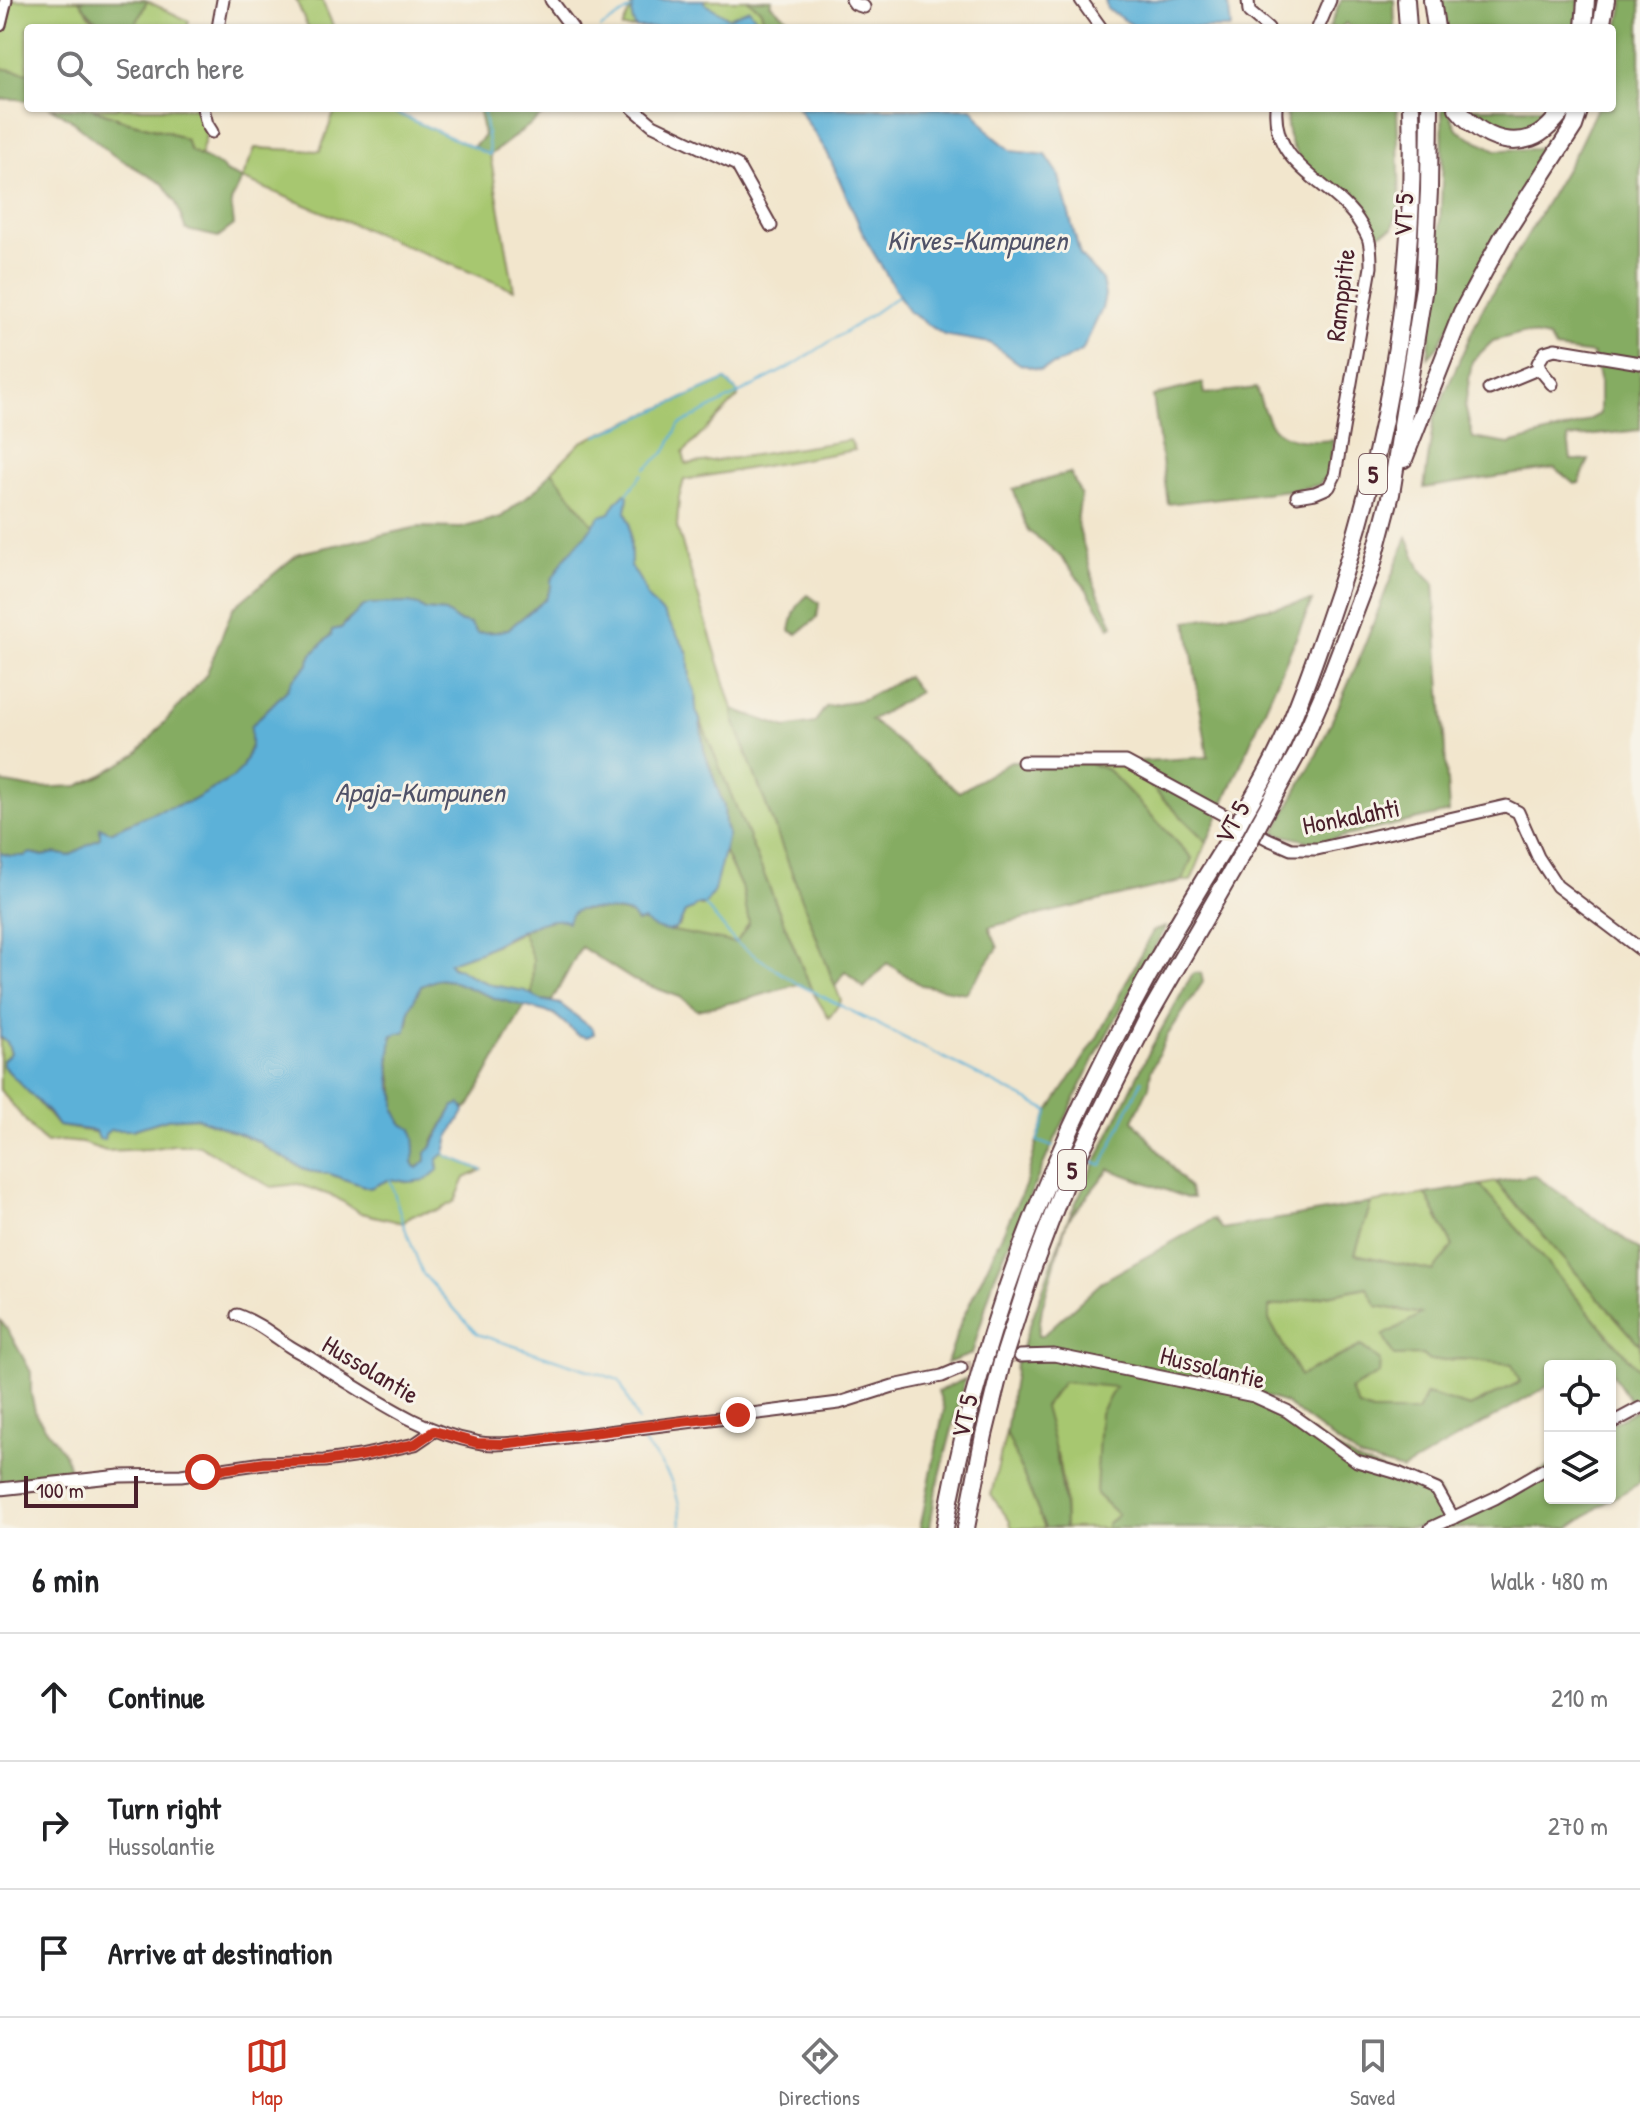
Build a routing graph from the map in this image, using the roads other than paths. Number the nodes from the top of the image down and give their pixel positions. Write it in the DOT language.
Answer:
graph roads {
  1 [pos="6,0"];
  2 [pos="223,0"];
  3 [pos="551,0"];
  4 [pos="852,0"];
  5 [pos="1081,0"];
  6 [pos="1248,0"];
  7 [pos="1330,0"];
  8 [pos="1406,0"];
  9 [pos="1432,0"];
  10 [pos="1586,0"];
  11 [pos="1606,0"];
  12 [pos="864,7"];
  13 [pos="219,24"];
  14 [pos="569,24"];
  15 [pos="1098,24"];
  16 [pos="1263,24"];
  17 [pos="1320,24"];
  18 [pos="1408,24"];
  19 [pos="1433,24"];
  20 [pos="1584,24"];
  21 [pos="1602,24"];
  22 [pos="0,25"];
  23 [pos="204,112"];
  24 [pos="638,112"];
  25 [pos="1276,112"];
  26 [pos="1411,112"];
  27 [pos="1430,112"];
  28 [pos="1461,112"];
  29 [pos="1562,112"];
  30 [pos="1579,112"];
  31 [pos="212,132"];
  32 [pos="771,226"];
  33 [pos="1640,363"];
  34 [pos="1540,368"];
  35 [pos="1552,384"];
  36 [pos="1489,389"];
  37 [pos="1391,494"];
  38 [pos="1297,496"];
  39 [pos="1023,762"];
  40 [pos="1640,949"];
  41 [pos="237,1315"];
  42 [pos="1020,1356"];
  43 [pos="961,1368"];
  44 [pos="1640,1408"];
  45 [pos="1616,1421"];
  46 [pos="434,1431"];
  47 [pos="1544,1469"];
  48 [pos="0,1489"];
  49 [pos="1453,1518"];
  50 [pos="945,1528"];
  51 [pos="966,1528"];
  52 [pos="1431,1528"];
  1 -- 22 [label="street"];
  2 -- 13 [label="street"];
  3 -- 14 [label="street"];
  4 -- 12 [label="street"];
  5 -- 15 [label="street"];
  6 -- 16 [label="street"];
  7 -- 17 [label="street"];
  8 -- 18 [label="highway"];
  9 -- 19 [label="highway"];
  10 -- 20 [label="highway"];
  11 -- 21 [label="highway"];
  23 -- 31 [label="street"];
  24 -- 32 [label="street"];
  25 -- 38 [label="street, Ramppitie"];
  26 -- 50 [label="highway, VT 5 / 5, bridge"];
  27 -- 37 [label="highway, VT 5 / 5"];
  28 -- 29 [label="highway"];
  30 -- 37 [label="highway"];
  33 -- 34 [label="street"];
  34 -- 35 [label="street"];
  34 -- 36 [label="street"];
  37 -- 51 [label="highway, VT 5 / 5"];
  39 -- 40 [label="street, Honkalahti"];
  41 -- 46 [label="street, Hussolantie"];
  42 -- 49 [label="street, Hussolantie"];
  43 -- 46 [label="street, Hussolantie"];
  44 -- 45 [label="street"];
  46 -- 48 [label="street"];
  47 -- 49 [label="street"];
  49 -- 52 [label="street"];
}
